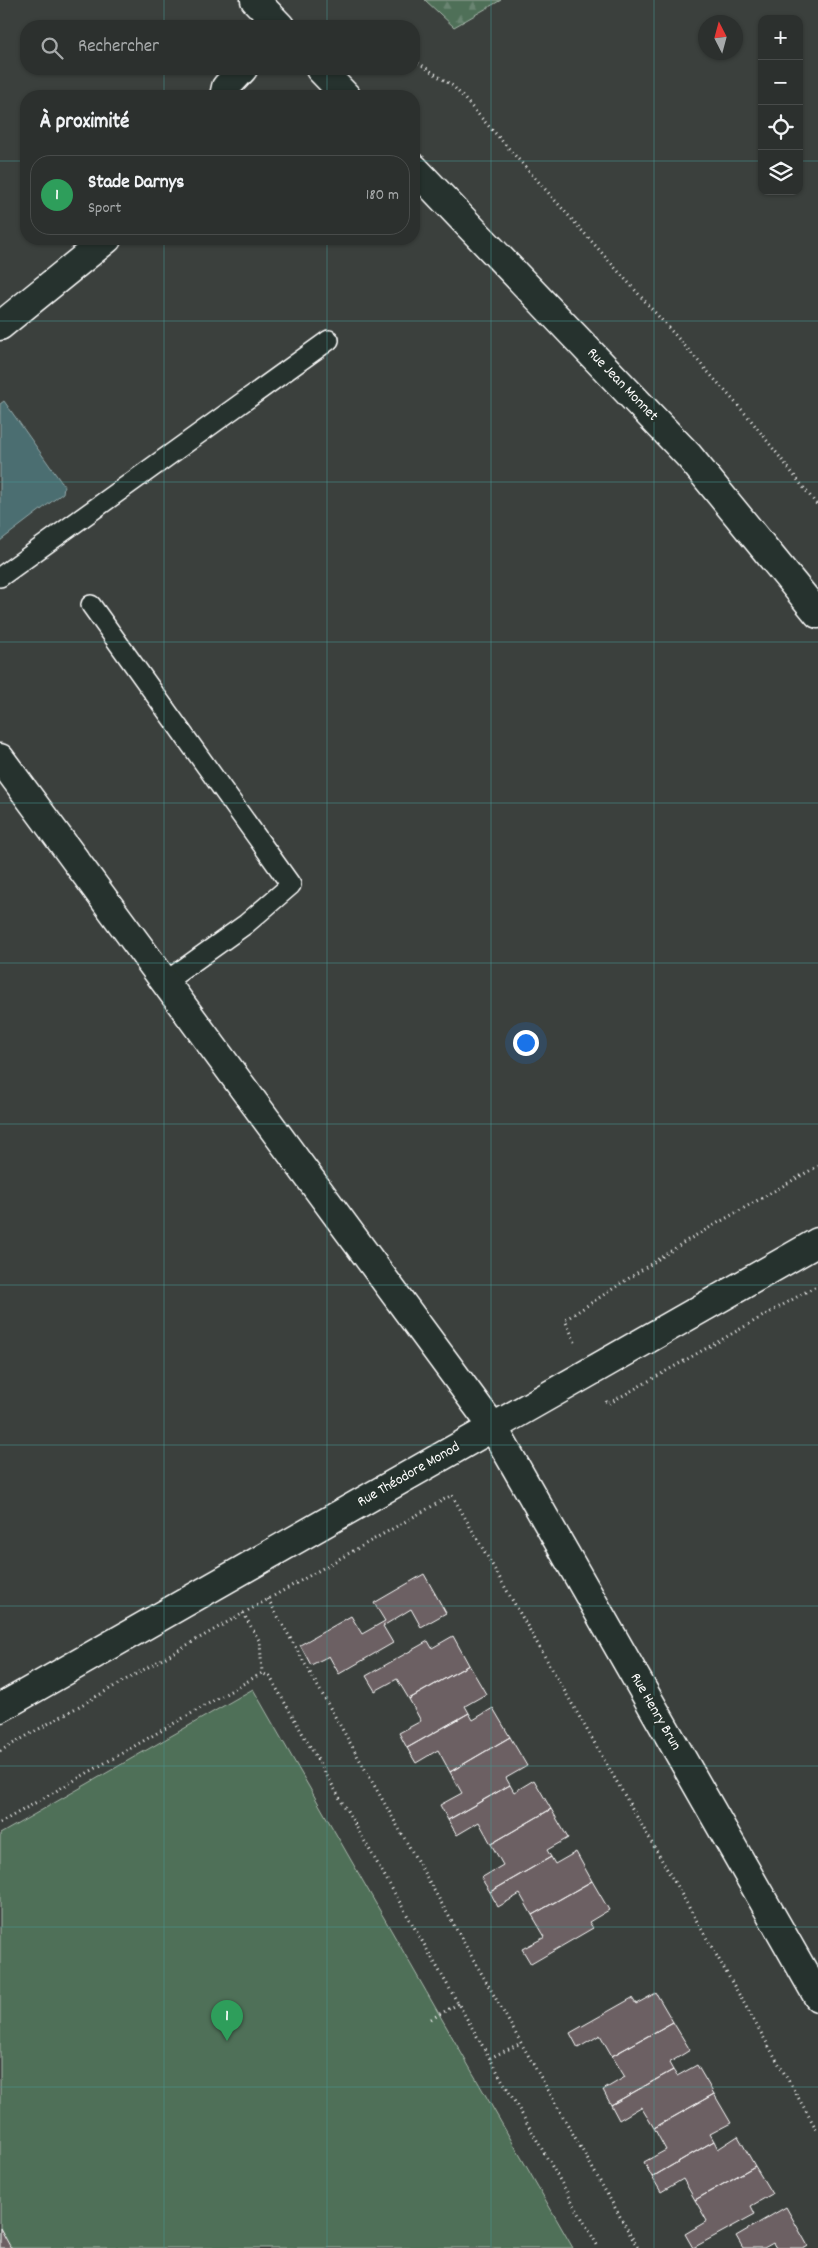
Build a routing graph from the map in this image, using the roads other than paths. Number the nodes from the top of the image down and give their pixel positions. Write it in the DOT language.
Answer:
graph roads {
  1 [pos="255,0"];
  2 [pos="274,20"];
  3 [pos="237,75"];
  4 [pos="326,75"];
  5 [pos="225,90"];
  6 [pos="340,90"];
  7 [pos="420,176"];
  8 [pos="100,245"];
  9 [pos="0,326"];
  10 [pos="330,340"];
  11 [pos="0,577"];
  12 [pos="91,605"];
  13 [pos="818,614"];
  14 [pos="0,758"];
  15 [pos="165,982"];
  16 [pos="818,1242"];
  17 [pos="493,1427"];
  18 [pos="0,1708"];
  19 [pos="818,1997"];
  1 -- 2 [label="street"];
  3 -- 5 [label="street"];
  4 -- 6 [label="street"];
  7 -- 13 [label="street, Rue Jean Monnet"];
  8 -- 9 [label="street"];
  10 -- 11 [label="lane"];
  12 -- 15 [label="lane"];
  14 -- 15 [label="street, Rue Henry Brun"];
  15 -- 17 [label="street, Rue Henry Brun"];
  16 -- 17 [label="street, Rue Théodore Monod"];
  17 -- 18 [label="street, Rue Théodore Monod"];
  17 -- 19 [label="street, Rue Henry Brun"];
}
